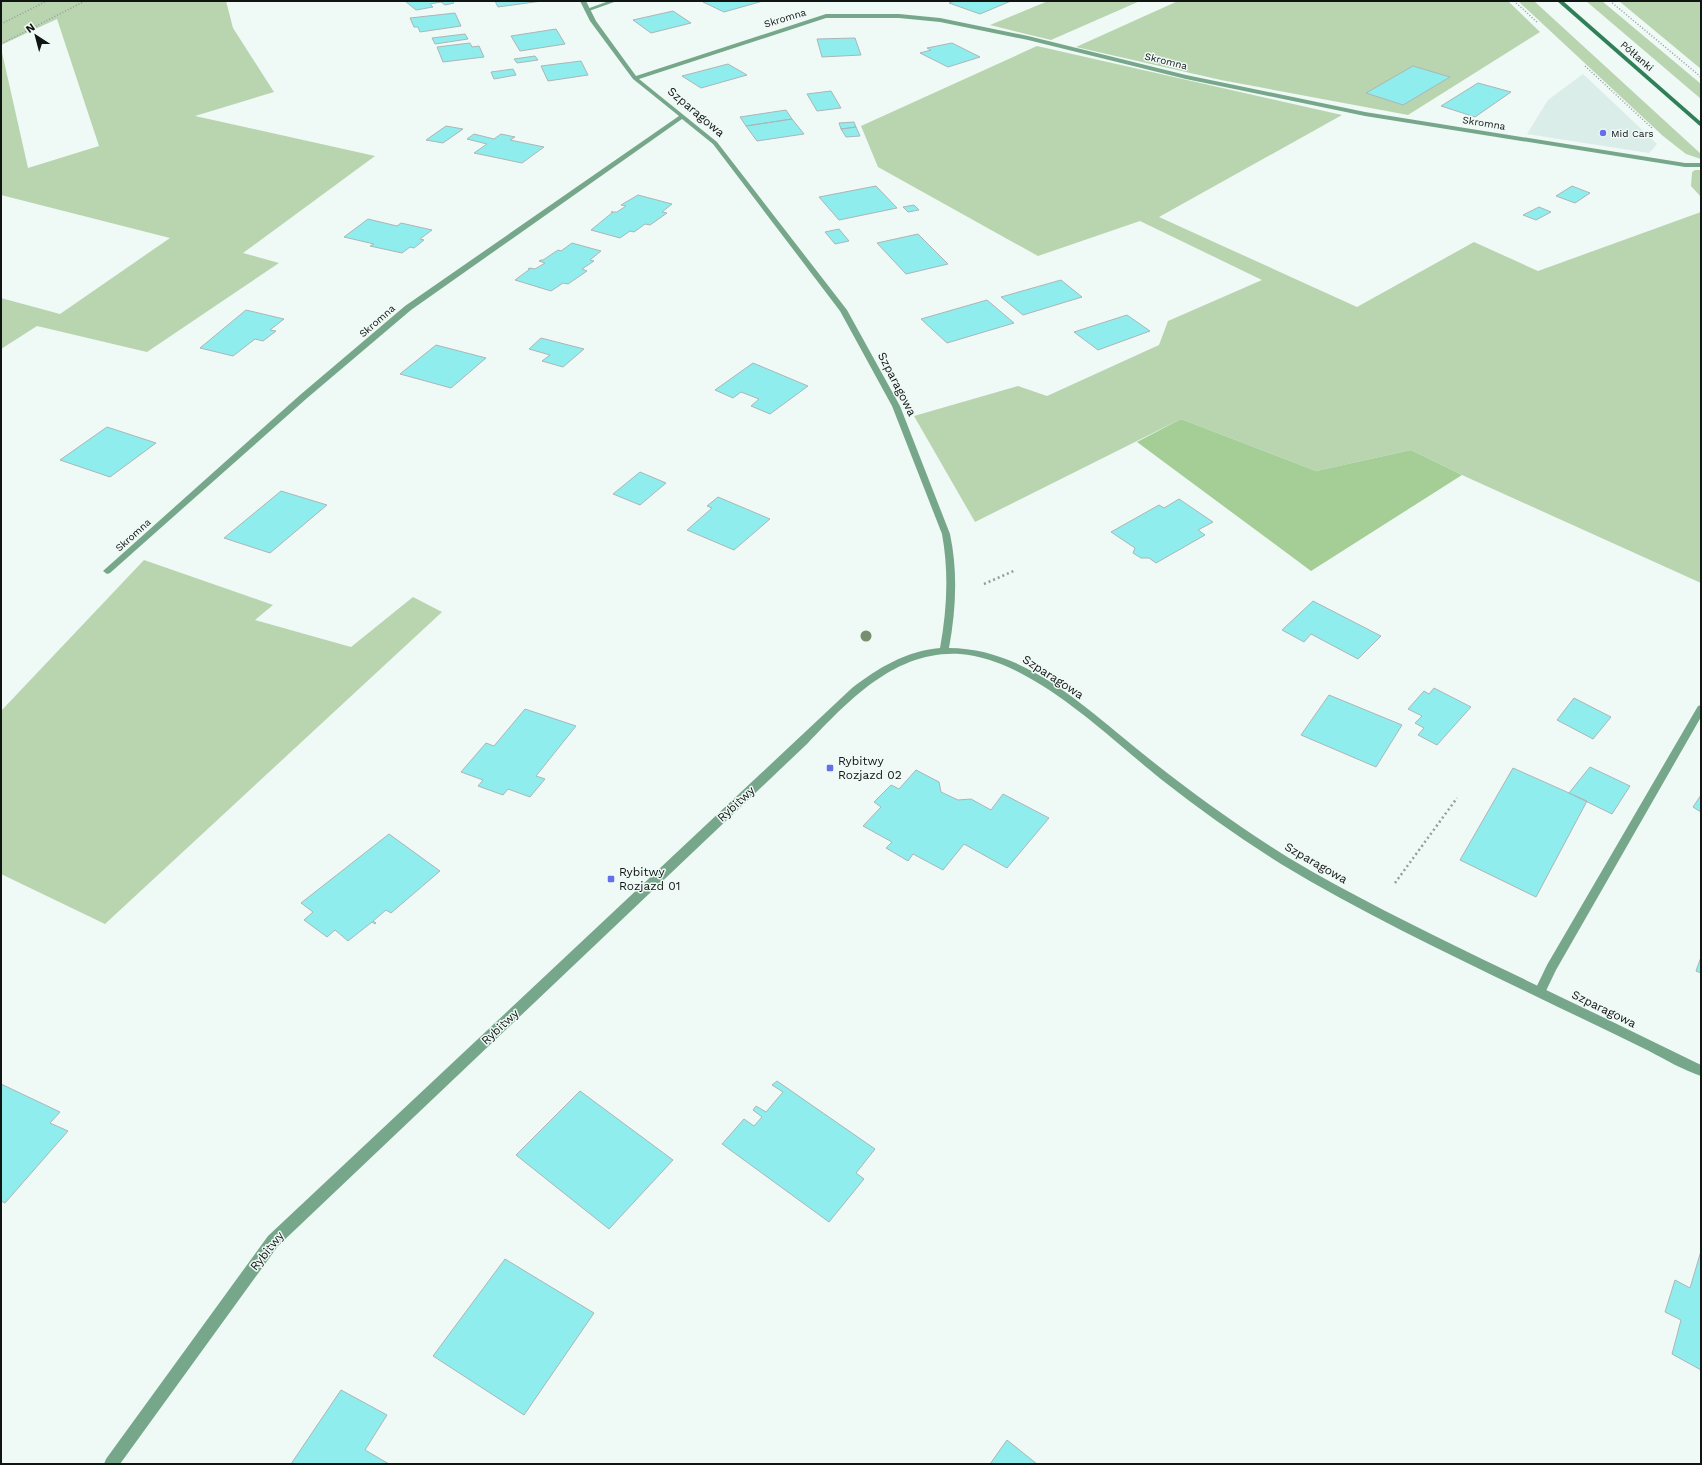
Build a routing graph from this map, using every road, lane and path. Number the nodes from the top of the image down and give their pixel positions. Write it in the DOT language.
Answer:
graph roads {
  1 [pos="47,1"];
  2 [pos="85,1"];
  3 [pos="583,1"];
  4 [pos="614,1"];
  5 [pos="1514,1"];
  6 [pos="1560,1"];
  7 [pos="1610,1"];
  8 [pos="587,10"];
  9 [pos="1537,22"];
  10 [pos="1,24"];
  11 [pos="1,44"];
  12 [pos="1584,65"];
  13 [pos="1701,77"];
  14 [pos="635,78"];
  15 [pos="683,116"];
  16 [pos="1701,125"];
  17 [pos="1685,164"];
  18 [pos="1701,165"];
  19 [pos="1016,570"];
  20 [pos="107,571"];
  21 [pos="981,584"];
  22 [pos="944,650"];
  23 [pos="1701,708"];
  24 [pos="1457,798"];
  25 [pos="1396,882"];
  26 [pos="1540,992"];
  27 [pos="1701,1071"];
  28 [pos="111,1464"];
  1 -- 10 [label="path"];
  2 -- 11 [label="path"];
  3 -- 8 [label="street, Szparagowa"];
  4 -- 8 [label="street"];
  5 -- 9 [label="path"];
  6 -- 16 [label="street, Półłanki"];
  7 -- 13 [label="path"];
  8 -- 14 [label="street, Szparagowa"];
  12 -- 17 [label="path"];
  14 -- 15 [label="street, Szparagowa"];
  14 -- 17 [label="street, Skromna"];
  15 -- 20 [label="street, Skromna"];
  15 -- 22 [label="street, Szparagowa"];
  17 -- 18 [label="street, Skromna"];
  19 -- 21 [label="path"];
  22 -- 26 [label="street, Szparagowa"];
  22 -- 28 [label="street, Rybitwy"];
  23 -- 26 [label="street"];
  24 -- 25 [label="path"];
  26 -- 27 [label="street, Szparagowa"];
}
